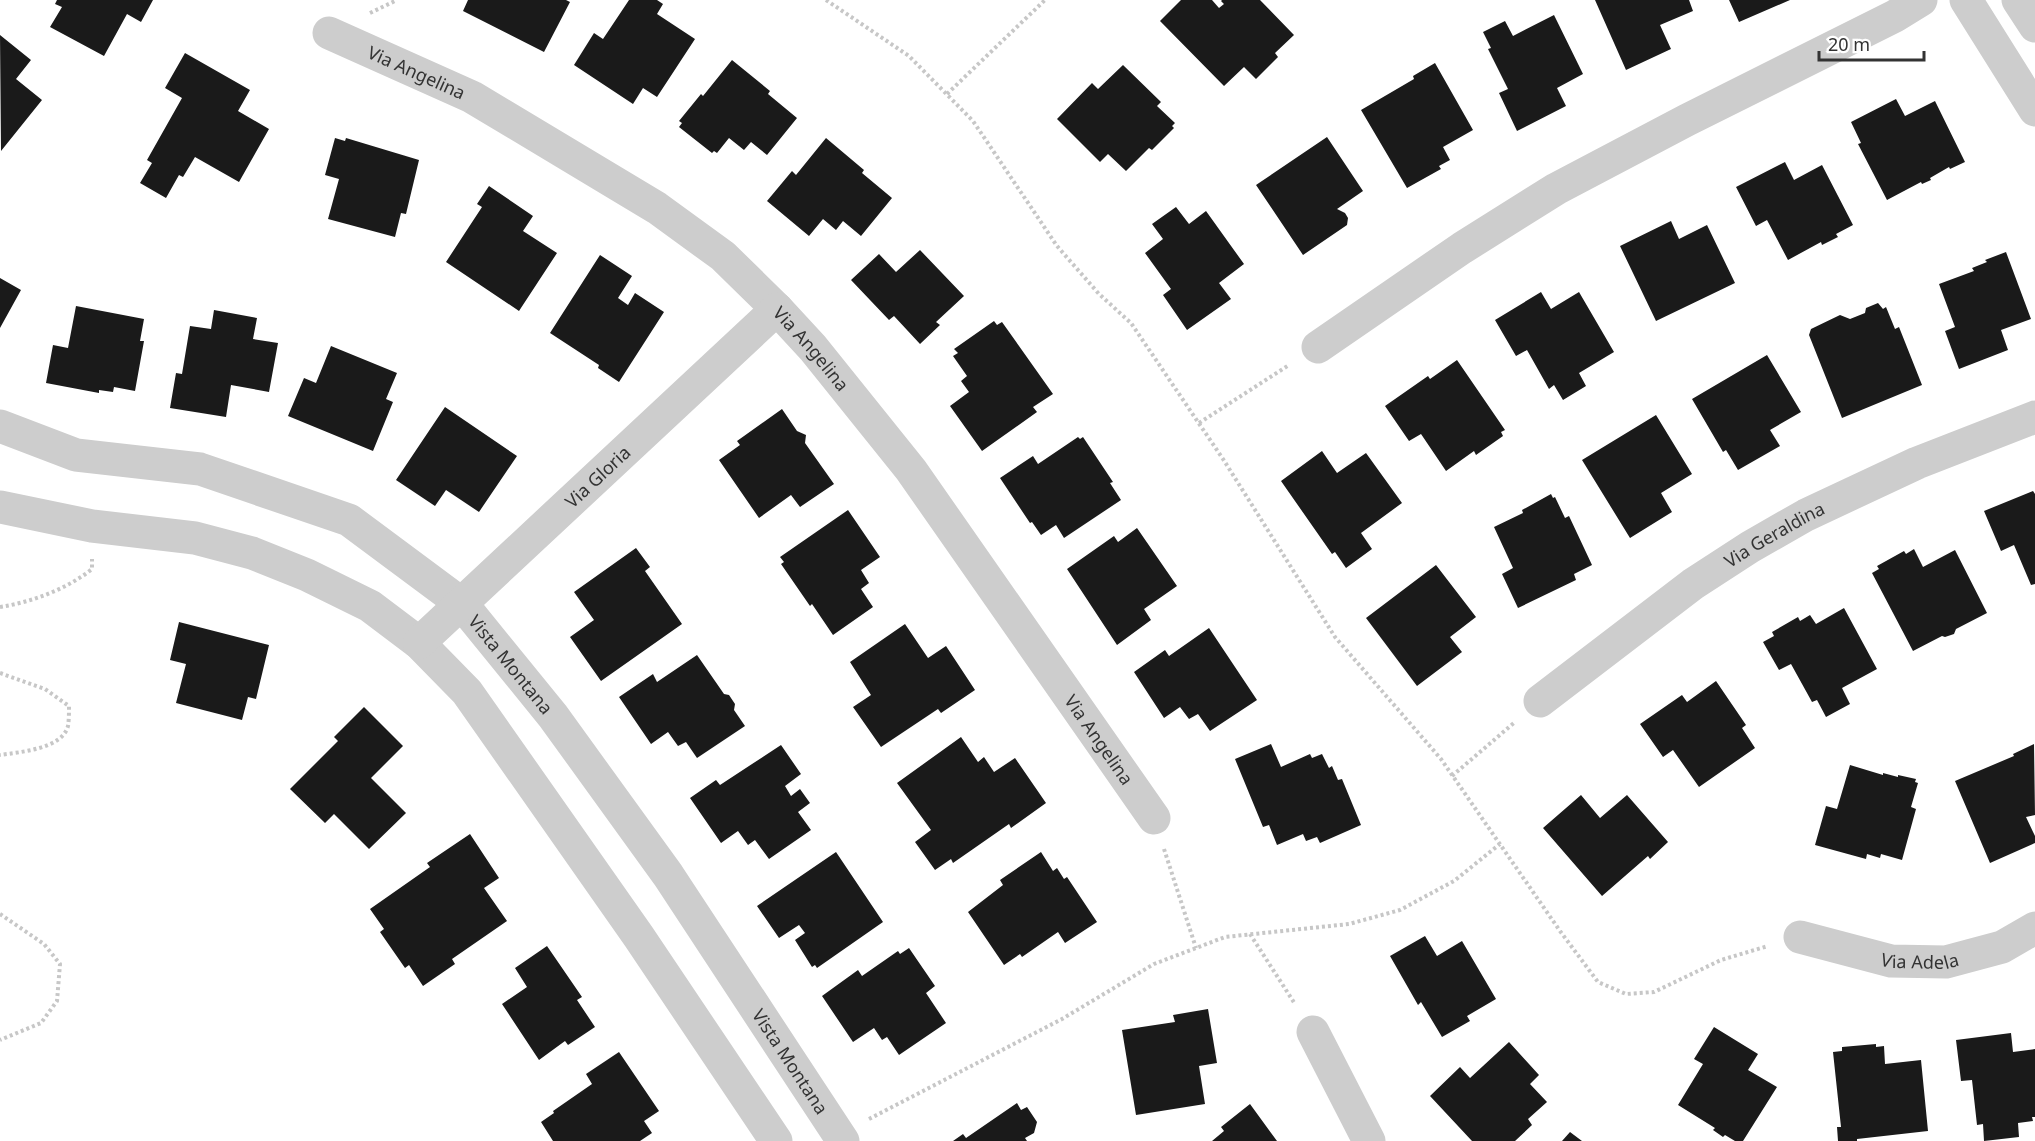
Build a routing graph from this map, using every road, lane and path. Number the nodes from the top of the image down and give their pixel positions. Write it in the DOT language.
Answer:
graph roads {
  1 [pos="826,0"];
  2 [pos="1045,0"];
  3 [pos="1921,0"];
  4 [pos="1966,0"];
  5 [pos="2018,0"];
  6 [pos="2035,26"];
  7 [pos="329,33"];
  8 [pos="946,94"];
  9 [pos="2035,110"];
  10 [pos="777,309"];
  11 [pos="1318,347"];
  12 [pos="2035,417"];
  13 [pos="1199,423"];
  14 [pos="0,426"];
  15 [pos="0,507"];
  16 [pos="92,526"];
  17 [pos="462,604"];
  18 [pos="0,607"];
  19 [pos="419,643"];
  20 [pos="0,673"];
  21 [pos="1540,700"];
  22 [pos="0,755"];
  23 [pos="1452,776"];
  24 [pos="1154,818"];
  25 [pos="1500,844"];
  26 [pos="0,914"];
  27 [pos="2035,928"];
  28 [pos="1250,934"];
  29 [pos="1800,937"];
  30 [pos="1196,948"];
  31 [pos="1313,1032"];
  32 [pos="0,1040"];
  33 [pos="841,1138"];
  34 [pos="776,1141"];
  35 [pos="1369,1141"];
  1 -- 8 [label="path"];
  2 -- 8 [label="path"];
  3 -- 11 [label="street"];
  4 -- 9 [label="street"];
  5 -- 6 [label="street"];
  7 -- 10 [label="street, Via Angelina"];
  8 -- 13 [label="path"];
  10 -- 17 [label="street, Via Gloria"];
  10 -- 24 [label="street, Via Angelina"];
  11 -- 13 [label="path"];
  12 -- 21 [label="street, Via Geraldina"];
  13 -- 23 [label="path"];
  14 -- 17 [label="street, Vista Montana"];
  15 -- 16 [label="street"];
  16 -- 18 [label="path"];
  16 -- 19 [label="street"];
  17 -- 19 [label="street, Via Gloria"];
  17 -- 33 [label="street, Vista Montana"];
  19 -- 34 [label="street"];
  20 -- 22 [label="path"];
  21 -- 23 [label="path"];
  23 -- 25 [label="path"];
  24 -- 30 [label="path"];
  25 -- 28 [label="path"];
  25 -- 29 [label="path"];
  26 -- 32 [label="path"];
  27 -- 29 [label="street, Via Adela"];
  28 -- 30 [label="path"];
  28 -- 31 [label="path"];
  30 -- 33 [label="path"];
  31 -- 35 [label="street"];
}
